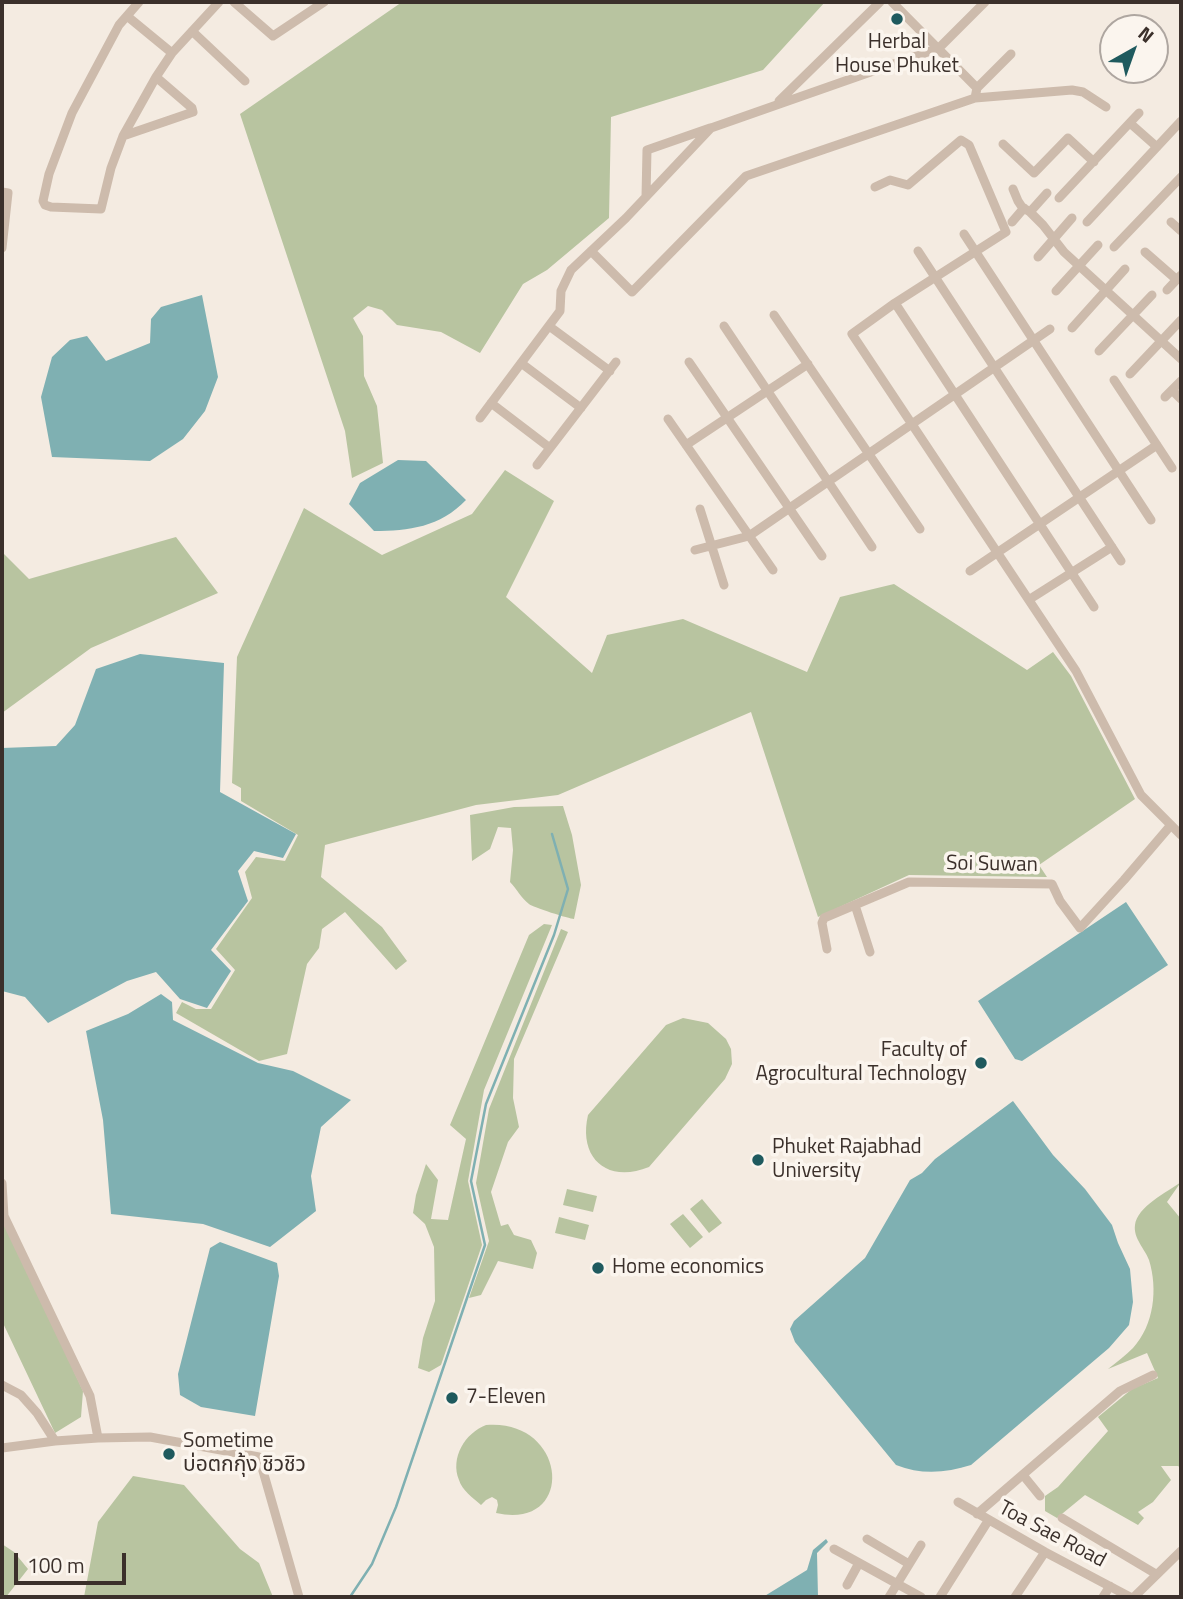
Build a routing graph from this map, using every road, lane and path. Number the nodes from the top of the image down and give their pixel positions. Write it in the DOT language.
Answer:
graph roads {
  1 [pos="139,2"];
  2 [pos="219,2"];
  3 [pos="234,2"];
  4 [pos="880,2"];
  5 [pos="892,2"];
  6 [pos="985,2"];
  7 [pos="316,3"];
  8 [pos="127,16"];
  9 [pos="192,31"];
  10 [pos="939,48"];
  11 [pos="172,53"];
  12 [pos="1012,54"];
  13 [pos="156,77"];
  14 [pos="245,81"];
  15 [pos="976,93"];
  16 [pos="776,105"];
  17 [pos="1106,107"];
  18 [pos="1139,113"];
  19 [pos="1181,121"];
  20 [pos="1131,124"];
  21 [pos="711,128"];
  22 [pos="123,136"];
  23 [pos="1003,144"];
  24 [pos="1157,147"];
  25 [pos="1094,162"];
  26 [pos="1181,177"];
  27 [pos="875,187"];
  28 [pos="1013,189"];
  29 [pos="2,192"];
  30 [pos="1047,193"];
  31 [pos="646,197"];
  32 [pos="1059,198"];
  33 [pos="1027,210"];
  34 [pos="1072,218"];
  35 [pos="1012,222"];
  36 [pos="1087,222"];
  37 [pos="1171,222"];
  38 [pos="1181,232"];
  39 [pos="964,233"];
  40 [pos="1054,239"];
  41 [pos="1098,245"];
  42 [pos="1114,247"];
  43 [pos="2,248"];
  44 [pos="591,251"];
  45 [pos="918,251"];
  46 [pos="975,251"];
  47 [pos="1145,252"];
  48 [pos="1038,257"];
  49 [pos="1079,265"];
  50 [pos="1125,269"];
  51 [pos="935,277"];
  52 [pos="1179,277"];
  53 [pos="1105,290"];
  54 [pos="1167,290"];
  55 [pos="1056,291"];
  56 [pos="1152,295"];
  57 [pos="895,303"];
  58 [pos="774,315"];
  59 [pos="1132,316"];
  60 [pos="1181,320"];
  61 [pos="549,326"];
  62 [pos="724,326"];
  63 [pos="1072,328"];
  64 [pos="1050,329"];
  65 [pos="1034,341"];
  66 [pos="1161,342"];
  67 [pos="1099,351"];
  68 [pos="1181,359"];
  69 [pos="616,362"];
  70 [pos="689,362"];
  71 [pos="521,363"];
  72 [pos="808,364"];
  73 [pos="994,367"];
  74 [pos="610,370"];
  75 [pos="1130,374"];
  76 [pos="1114,380"];
  77 [pos="1181,381"];
  78 [pos="767,391"];
  79 [pos="954,394"];
  80 [pos="1181,399"];
  81 [pos="491,403"];
  82 [pos="581,408"];
  83 [pos="480,418"];
  84 [pos="727,418"];
  85 [pos="668,419"];
  86 [pos="912,424"];
  87 [pos="1157,444"];
  88 [pos="686,445"];
  89 [pos="550,448"];
  90 [pos="868,454"];
  91 [pos="537,465"];
  92 [pos="1172,468"];
  93 [pos="1119,471"];
  94 [pos="827,482"];
  95 [pos="1079,497"];
  96 [pos="788,508"];
  97 [pos="700,509"];
  98 [pos="1151,520"];
  99 [pos="1041,524"];
  100 [pos="920,529"];
  101 [pos="749,536"];
  102 [pos="712,545"];
  103 [pos="872,547"];
  104 [pos="1112,547"];
  105 [pos="695,551"];
  106 [pos="998,553"];
  107 [pos="822,556"];
  108 [pos="1121,561"];
  109 [pos="773,570"];
  110 [pos="970,572"];
  111 [pos="1073,573"];
  112 [pos="724,585"];
  113 [pos="1030,599"];
  114 [pos="1094,607"];
  115 [pos="1171,825"];
  116 [pos="1181,835"];
  117 [pos="855,905"];
  118 [pos="827,949"];
  119 [pos="870,952"];
  120 [pos="2,1183"];
  121 [pos="1153,1375"];
  122 [pos="2,1385"];
  123 [pos="98,1438"];
  124 [pos="55,1441"];
  125 [pos="2,1448"];
  126 [pos="1023,1475"];
  127 [pos="1040,1496"];
  128 [pos="958,1502"];
  129 [pos="977,1514"];
  130 [pos="1062,1518"];
  131 [pos="988,1521"];
  132 [pos="867,1539"];
  133 [pos="921,1545"];
  134 [pos="835,1549"];
  135 [pos="1181,1550"];
  136 [pos="1045,1552"];
  137 [pos="859,1563"];
  138 [pos="909,1564"];
  139 [pos="1156,1574"];
  140 [pos="897,1583"];
  141 [pos="847,1585"];
  142 [pos="1110,1586"];
  143 [pos="299,1597"];
  144 [pos="888,1597"];
  145 [pos="921,1597"];
  146 [pos="940,1597"];
  147 [pos="1015,1597"];
  148 [pos="1103,1597"];
  149 [pos="1132,1597"];
  1 -- 8 [label="street"];
  2 -- 9 [label="street"];
  3 -- 7 [label="street"];
  4 -- 16 [label="street"];
  5 -- 10 [label="street"];
  6 -- 10 [label="street"];
  8 -- 11 [label="street"];
  8 -- 22 [label="street"];
  9 -- 11 [label="street"];
  9 -- 14 [label="street"];
  10 -- 15 [label="street"];
  10 -- 16 [label="street"];
  11 -- 13 [label="street"];
  12 -- 15 [label="street"];
  13 -- 22 [label="street"];
  13 -- 22 [label="street"];
  15 -- 17 [label="street"];
  15 -- 44 [label="street"];
  16 -- 21 [label="street"];
  18 -- 20 [label="street"];
  19 -- 24 [label="street"];
  20 -- 24 [label="street"];
  20 -- 25 [label="street"];
  21 -- 31 [label="street"];
  21 -- 31 [label="street"];
  23 -- 25 [label="street"];
  24 -- 36 [label="street"];
  25 -- 32 [label="street"];
  26 -- 42 [label="street"];
  27 -- 46 [label="street"];
  28 -- 33 [label="street"];
  29 -- 43 [label="street"];
  30 -- 33 [label="street"];
  31 -- 44 [label="street"];
  33 -- 35 [label="street"];
  33 -- 40 [label="street"];
  34 -- 40 [label="street"];
  37 -- 38 [label="street"];
  39 -- 46 [label="street"];
  40 -- 48 [label="street"];
  40 -- 49 [label="street"];
  41 -- 49 [label="street"];
  44 -- 61 [label="street"];
  45 -- 51 [label="street"];
  46 -- 51 [label="street"];
  46 -- 65 [label="street"];
  47 -- 52 [label="street"];
  49 -- 53 [label="street"];
  49 -- 55 [label="street"];
  50 -- 53 [label="street"];
  51 -- 57 [label="street"];
  51 -- 73 [label="street"];
  52 -- 54 [label="street"];
  53 -- 59 [label="street"];
  53 -- 63 [label="street"];
  56 -- 59 [label="street"];
  57 -- 79 [label="street"];
  57 -- 86 [label="street"];
  58 -- 72 [label="street"];
  59 -- 66 [label="street"];
  59 -- 67 [label="street"];
  60 -- 66 [label="street"];
  61 -- 71 [label="street"];
  61 -- 74 [label="street"];
  62 -- 78 [label="street"];
  64 -- 65 [label="street"];
  65 -- 73 [label="street"];
  65 -- 93 [label="street"];
  66 -- 68 [label="street"];
  66 -- 75 [label="street"];
  69 -- 74 [label="street"];
  70 -- 84 [label="street"];
  71 -- 81 [label="street"];
  71 -- 82 [label="street"];
  72 -- 78 [label="street"];
  72 -- 90 [label="street"];
  73 -- 79 [label="street"];
  73 -- 95 [label="street"];
  74 -- 82 [label="street"];
  76 -- 87 [label="street"];
  77 -- 80 [label="street"];
  78 -- 84 [label="street"];
  78 -- 94 [label="street"];
  79 -- 86 [label="street"];
  79 -- 99 [label="street"];
  81 -- 83 [label="street"];
  81 -- 89 [label="street"];
  82 -- 89 [label="street"];
  84 -- 88 [label="street"];
  84 -- 96 [label="street"];
  85 -- 88 [label="street"];
  86 -- 90 [label="street"];
  86 -- 106 [label="street"];
  87 -- 92 [label="street"];
  87 -- 93 [label="street"];
  88 -- 101 [label="street"];
  89 -- 91 [label="street"];
  90 -- 94 [label="street"];
  90 -- 100 [label="street"];
  93 -- 95 [label="street"];
  93 -- 98 [label="street"];
  94 -- 96 [label="street"];
  94 -- 103 [label="street"];
  95 -- 99 [label="street"];
  95 -- 104 [label="street"];
  96 -- 101 [label="street"];
  96 -- 107 [label="street"];
  97 -- 102 [label="street"];
  99 -- 106 [label="street"];
  99 -- 111 [label="street"];
  101 -- 102 [label="street"];
  101 -- 109 [label="street"];
  102 -- 105 [label="street"];
  102 -- 112 [label="street"];
  104 -- 108 [label="street"];
  104 -- 111 [label="street"];
  106 -- 110 [label="street"];
  106 -- 113 [label="street"];
  111 -- 113 [label="street"];
  111 -- 114 [label="street"];
  113 -- 115 [label="street"];
  115 -- 116 [label="street"];
  115 -- 117 [label="street, Soi Suwan"];
  117 -- 118 [label="street, Soi Suwan"];
  117 -- 119 [label="street"];
  120 -- 123 [label="street"];
  121 -- 126 [label="street"];
  122 -- 124 [label="street"];
  123 -- 124 [label="street"];
  123 -- 143 [label="street"];
  124 -- 125 [label="street"];
  126 -- 127 [label="street"];
  126 -- 129 [label="street"];
  128 -- 129 [label="street, Toa Sae Road"];
  129 -- 131 [label="street, Toa Sae Road"];
  130 -- 139 [label="street"];
  131 -- 136 [label="street, Toa Sae Road"];
  131 -- 146 [label="street"];
  132 -- 138 [label="street"];
  133 -- 138 [label="street"];
  134 -- 137 [label="street"];
  135 -- 139 [label="street"];
  136 -- 142 [label="street, Toa Sae Road"];
  136 -- 147 [label="street"];
  137 -- 140 [label="street"];
  137 -- 141 [label="street"];
  138 -- 140 [label="street"];
  139 -- 149 [label="street"];
  140 -- 144 [label="street"];
  140 -- 145 [label="street"];
  142 -- 148 [label="street"];
  142 -- 149 [label="street, Toa Sae Road"];
}
